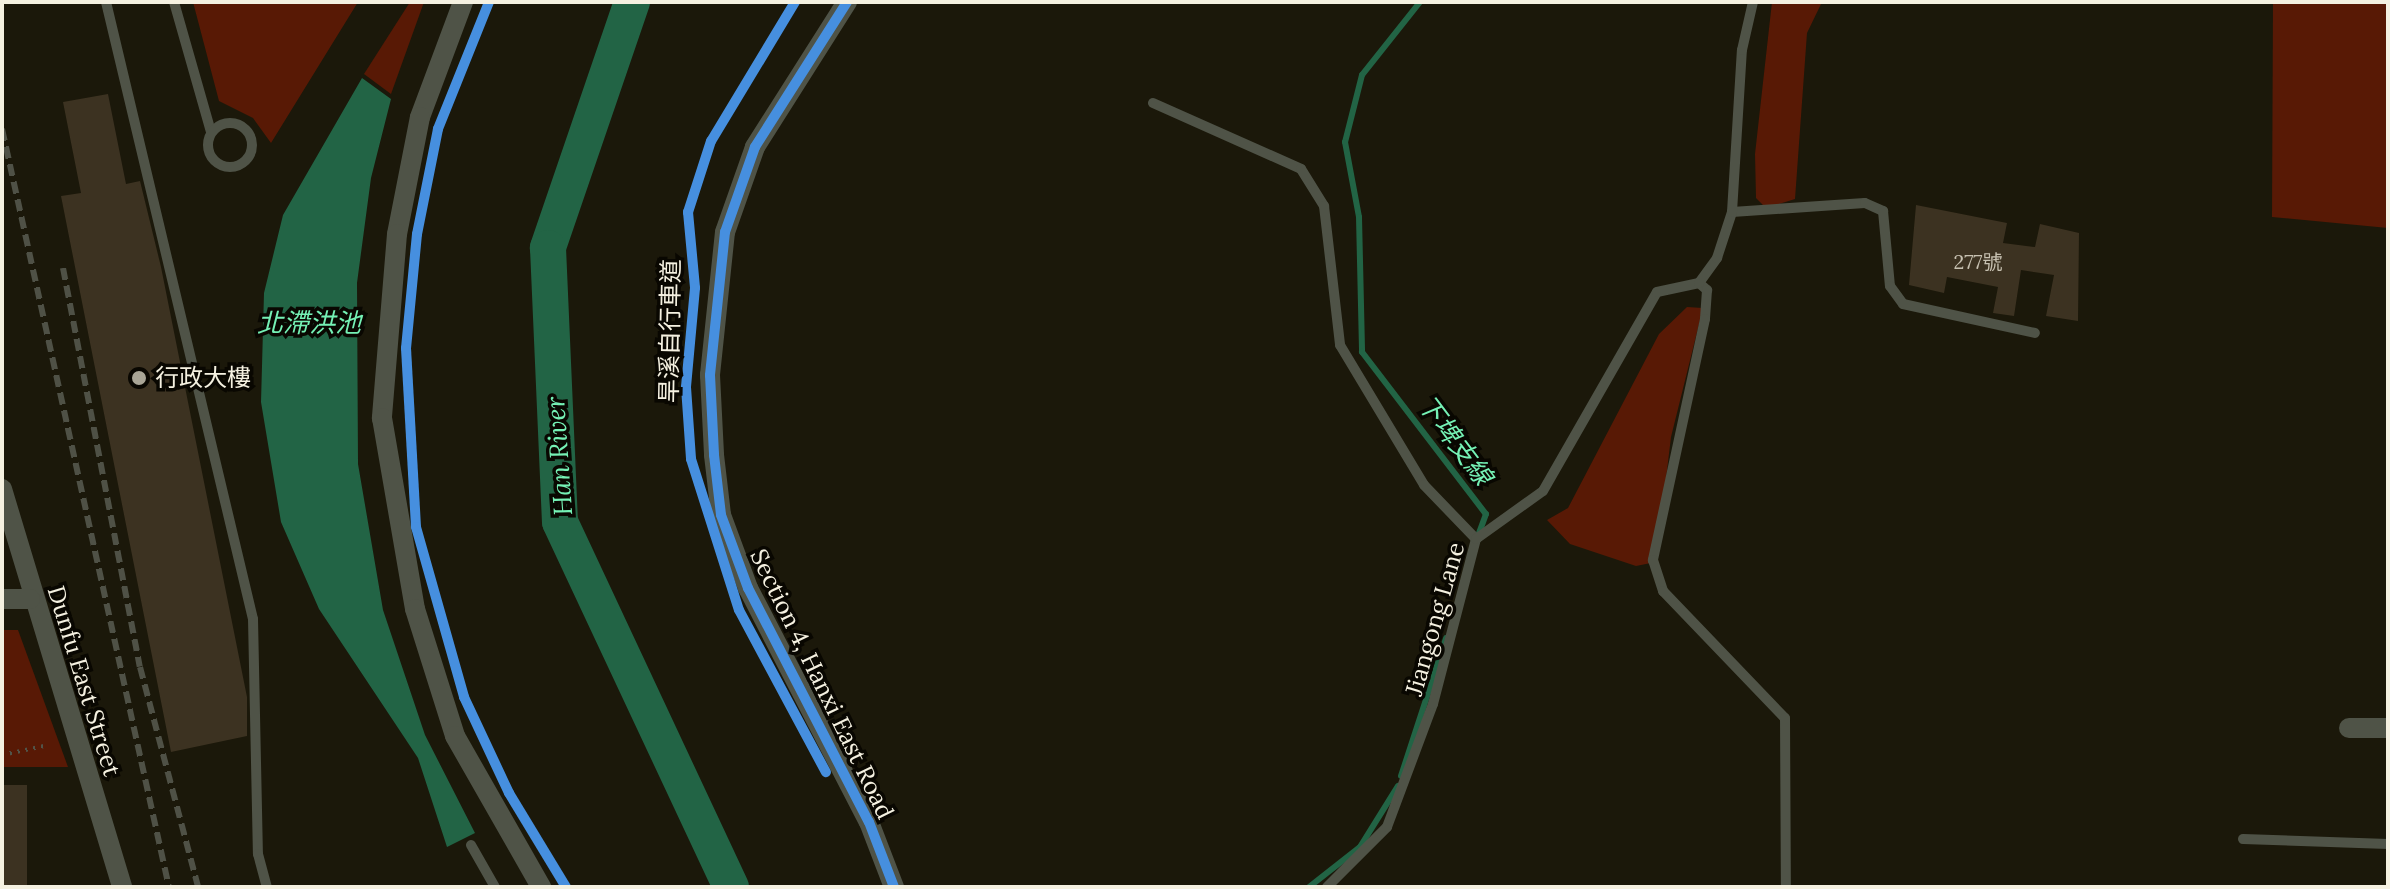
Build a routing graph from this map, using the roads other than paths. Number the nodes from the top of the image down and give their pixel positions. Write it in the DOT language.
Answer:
graph roads {
  1 [pos="106,2"];
  2 [pos="174,2"];
  3 [pos="463,2"];
  4 [pos="847,2"];
  5 [pos="1753,2"];
  6 [pos="1153,103"];
  7 [pos="209,106"];
  8 [pos="231,123"];
  9 [pos="211,132"];
  10 [pos="1732,212"];
  11 [pos="1699,283"];
  12 [pos="2035,333"];
  13 [pos="2,489"];
  14 [pos="1476,539"];
  15 [pos="2,599"];
  16 [pos="30,599"];
  17 [pos="2349,728"];
  18 [pos="2388,728"];
  19 [pos="2243,839"];
  20 [pos="2388,844"];
  21 [pos="471,845"];
  22 [pos="122,887"];
  23 [pos="267,887"];
  24 [pos="495,887"];
  25 [pos="541,887"];
  26 [pos="894,887"];
  27 [pos="1327,887"];
  28 [pos="1786,887"];
  1 -- 23 [label="lane"];
  2 -- 7 [label="lane"];
  3 -- 25 [label="street"];
  4 -- 26 [label="street, Section 4, Hanxi East Road"];
  5 -- 10 [label="lane"];
  6 -- 14 [label="lane"];
  7 -- 8 [label="lane"];
  7 -- 9 [label="lane"];
  8 -- 9 [label="lane"];
  8 -- 9 [label="lane"];
  10 -- 11 [label="lane"];
  10 -- 12 [label="lane"];
  11 -- 14 [label="lane, Jiangong Lane"];
  11 -- 28 [label="lane"];
  13 -- 16 [label="street, Dunfu East Street"];
  14 -- 27 [label="lane, Jiangong Lane"];
  15 -- 16 [label="street"];
  16 -- 22 [label="street, Dunfu East Street"];
  17 -- 18 [label="street"];
  19 -- 20 [label="lane"];
  21 -- 24 [label="lane"];
}
